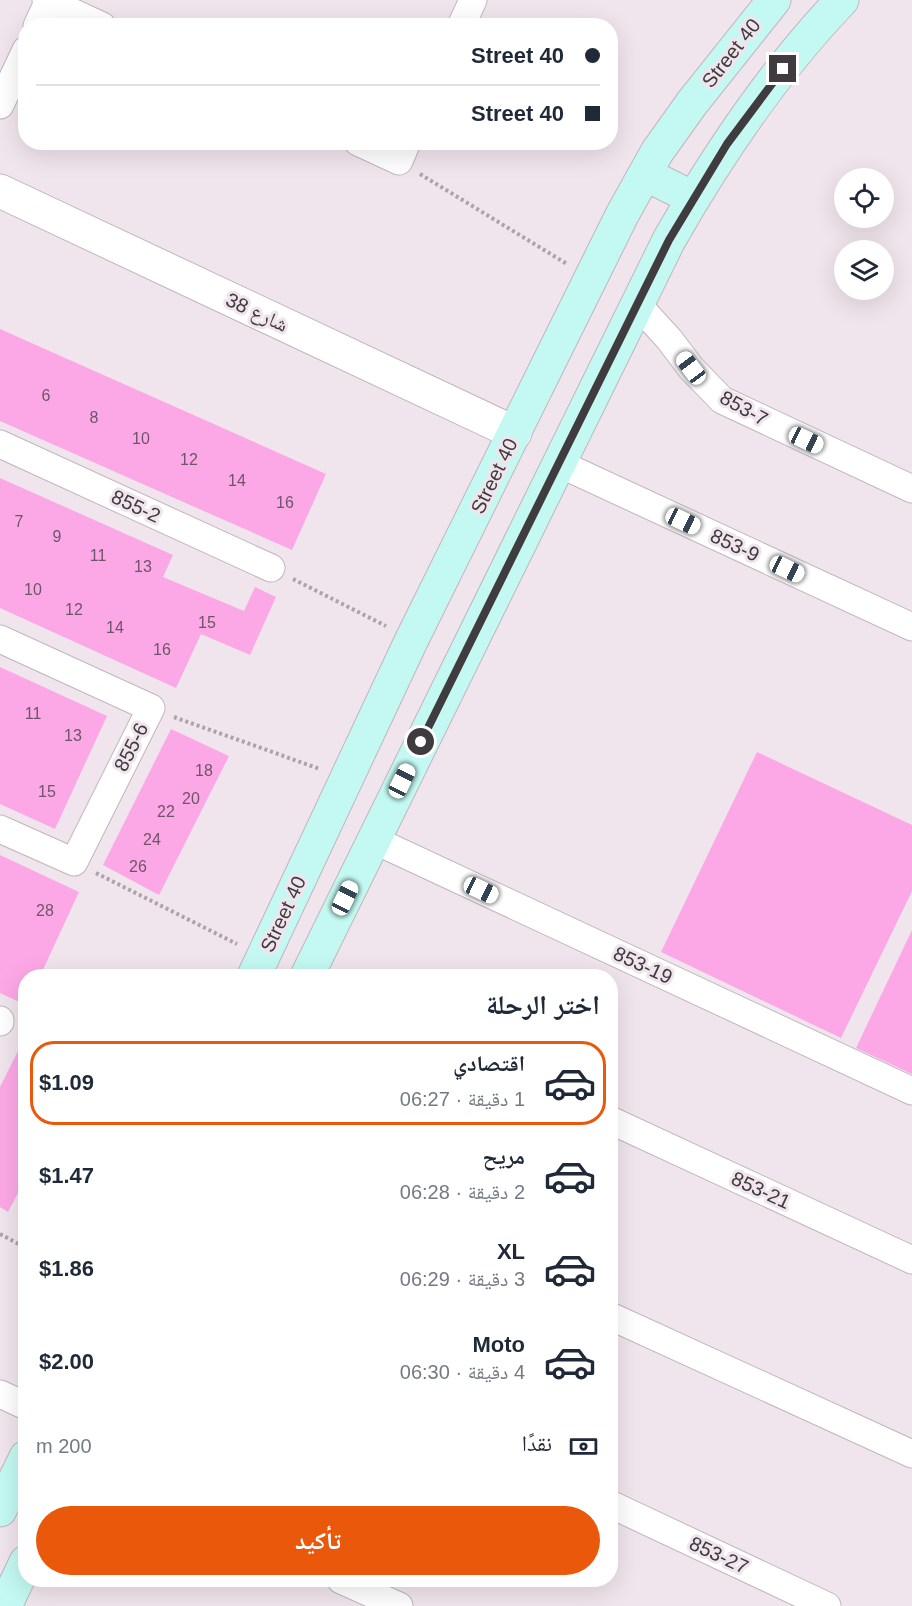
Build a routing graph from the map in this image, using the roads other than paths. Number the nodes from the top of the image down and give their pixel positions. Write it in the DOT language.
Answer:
graph roads {
  1 [pos="48,0"];
  2 [pos="473,0"];
  3 [pos="774,0"];
  4 [pos="842,0"];
  5 [pos="40,18"];
  6 [pos="85,18"];
  7 [pos="465,18"];
  8 [pos="18,67"];
  9 [pos="0,105"];
  10 [pos="645,174"];
  11 [pos="0,191"];
  12 [pos="693,198"];
  13 [pos="637,304"];
  14 [pos="515,433"];
  15 [pos="0,444"];
  16 [pos="558,463"];
  17 [pos="912,489"];
  18 [pos="271,568"];
  19 [pos="912,627"];
  20 [pos="0,639"];
  21 [pos="0,829"];
  22 [pos="374,840"];
  23 [pos="259,967"];
  24 [pos="310,969"];
  25 [pos="912,1091"];
  26 [pos="618,1124"];
  27 [pos="912,1260"];
  28 [pos="618,1320"];
  29 [pos="0,1394"];
  30 [pos="18,1402"];
  31 [pos="912,1454"];
  32 [pos="18,1473"];
  33 [pos="618,1508"];
  34 [pos="0,1510"];
  35 [pos="18,1579"];
  36 [pos="356,1587"];
  37 [pos="5,1606"];
  38 [pos="399,1606"];
  39 [pos="827,1606"];
  1 -- 5 [label="street"];
  1 -- 6 [label="street"];
  2 -- 7 [label="street"];
  3 -- 10 [label="main road, Street 40"];
  4 -- 12 [label="main road"];
  8 -- 9 [label="street"];
  10 -- 12 [label="main road"];
  10 -- 14 [label="main road, Street 40"];
  11 -- 14 [label="street, شارع 38"];
  12 -- 13 [label="main road"];
  13 -- 16 [label="main road"];
  13 -- 17 [label="street, 853-7"];
  14 -- 23 [label="main road, Street 40"];
  15 -- 18 [label="street, 855-2"];
  16 -- 19 [label="street, 853-9"];
  16 -- 22 [label="main road"];
  20 -- 21 [label="street, 855-6"];
  22 -- 24 [label="main road"];
  22 -- 25 [label="street, 853-19"];
  26 -- 27 [label="street, 853-21"];
  28 -- 31 [label="street"];
  29 -- 30 [label="street"];
  32 -- 34 [label="main road"];
  33 -- 39 [label="street, 853-27"];
  35 -- 37 [label="main road"];
  36 -- 38 [label="street"];
}
